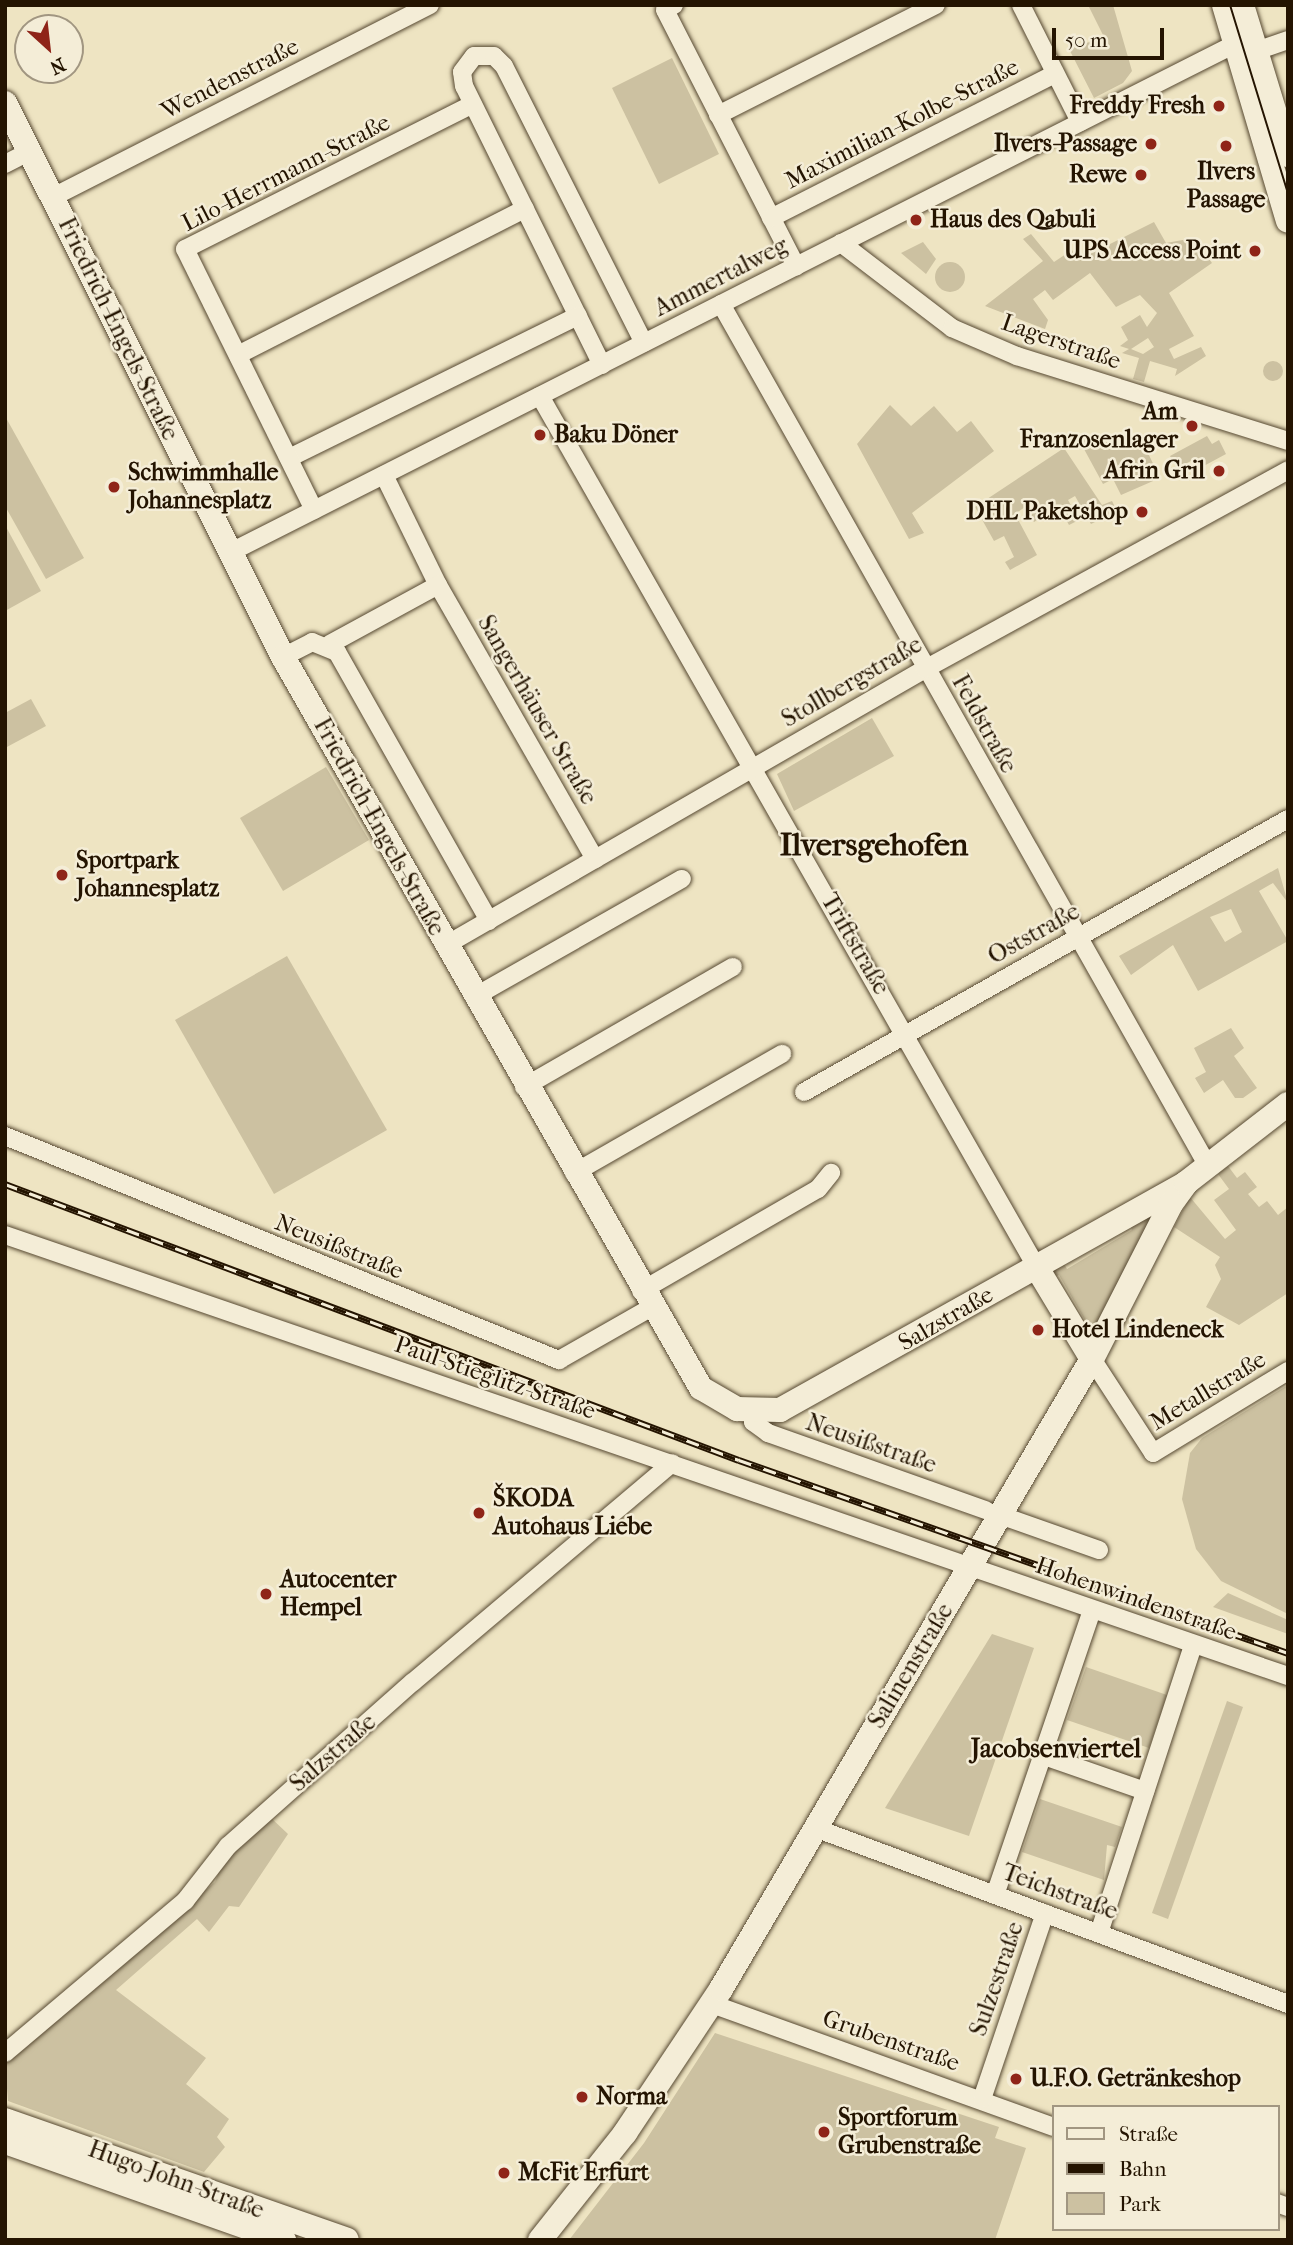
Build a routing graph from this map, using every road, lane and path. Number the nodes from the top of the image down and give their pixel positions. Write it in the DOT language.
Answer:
graph roads {
  1 [pos="430,5"];
  2 [pos="936,5"];
  3 [pos="1021,5"];
  4 [pos="1224,5"];
  5 [pos="1242,5"];
  6 [pos="670,7"];
  7 [pos="1288,40"];
  8 [pos="1245,47"];
  9 [pos="1055,74"];
  10 [pos="5,103"];
  11 [pos="473,104"];
  12 [pos="718,115"];
  13 [pos="1080,122"];
  14 [pos="30,151"];
  15 [pos="1288,155"];
  16 [pos="5,164"];
  17 [pos="53,197"];
  18 [pos="525,209"];
  19 [pos="771,218"];
  20 [pos="1288,221"];
  21 [pos="841,243"];
  22 [pos="796,266"];
  23 [pos="721,304"];
  24 [pos="578,316"];
  25 [pos="644,343"];
  26 [pos="238,355"];
  27 [pos="602,365"];
  28 [pos="540,396"];
  29 [pos="1288,441"];
  30 [pos="289,458"];
  31 [pos="1288,470"];
  32 [pos="384,475"];
  33 [pos="314,510"];
  34 [pos="229,553"];
  35 [pos="438,585"];
  36 [pos="330,644"];
  37 [pos="283,657"];
  38 [pos="925,669"];
  39 [pos="755,766"];
  40 [pos="1288,819"];
  41 [pos="595,859"];
  42 [pos="682,879"];
  43 [pos="489,921"];
  44 [pos="1076,938"];
  45 [pos="446,945"];
  46 [pos="733,967"];
  47 [pos="474,997"];
  48 [pos="906,1034"];
  49 [pos="782,1054"];
  50 [pos="524,1087"];
  51 [pos="804,1091"];
  52 [pos="1288,1104"];
  53 [pos="5,1136"];
  54 [pos="1208,1166"];
  55 [pos="574,1173"];
  56 [pos="831,1173"];
  57 [pos="1186,1183"];
  58 [pos="5,1235"];
  59 [pos="1037,1268"];
  60 [pos="645,1299"];
  61 [pos="1092,1359"];
  62 [pos="1288,1371"];
  63 [pos="753,1412"];
  64 [pos="1153,1453"];
  65 [pos="672,1463"];
  66 [pos="993,1512"];
  67 [pos="1099,1550"];
  68 [pos="969,1568"];
  69 [pos="1093,1610"];
  70 [pos="1194,1646"];
  71 [pos="1288,1676"];
  72 [pos="1044,1756"];
  73 [pos="1145,1791"];
  74 [pos="815,1828"];
  75 [pos="995,1895"];
  76 [pos="1045,1913"];
  77 [pos="1099,1933"];
  78 [pos="712,2004"];
  79 [pos="1288,2004"];
  80 [pos="5,2053"];
  81 [pos="982,2099"];
  82 [pos="5,2120"];
  83 [pos="1052,2127"];
  84 [pos="5,2142"];
  85 [pos="284,2240"];
  86 [pos="347,2240"];
  87 [pos="540,2240"];
  1 -- 17 [label="street, Wendenstraße"];
  2 -- 12 [label="street"];
  3 -- 9 [label="street, Maximilian-Kolbe-Straße"];
  4 -- 8 [label="street"];
  5 -- 8 [label="street"];
  6 -- 12 [label="street, Maximilian-Kolbe-Straße"];
  7 -- 8 [label="street, Ammertalweg"];
  8 -- 13 [label="street, Ammertalweg"];
  8 -- 15 [label="street"];
  8 -- 20 [label="street"];
  9 -- 13 [label="street, Maximilian-Kolbe-Straße"];
  9 -- 19 [label="street, Maximilian-Kolbe-Straße"];
  10 -- 14 [label="street, Friedrich-Engels-Straße"];
  11 -- 18 [label="street"];
  11 -- 25 [label="street"];
  11 -- 26 [label="street, Lilo-Herrmann-Straße"];
  12 -- 19 [label="street, Maximilian-Kolbe-Straße"];
  13 -- 21 [label="street, Ammertalweg"];
  14 -- 16 [label="street"];
  14 -- 17 [label="street, Friedrich-Engels-Straße"];
  17 -- 34 [label="street, Friedrich-Engels-Straße"];
  18 -- 24 [label="street"];
  18 -- 26 [label="street"];
  19 -- 22 [label="street, Maximilian-Kolbe-Straße"];
  21 -- 22 [label="street, Ammertalweg"];
  21 -- 29 [label="street, Lagerstraße"];
  22 -- 23 [label="street, Ammertalweg"];
  23 -- 25 [label="street, Ammertalweg"];
  23 -- 38 [label="street, Feldstraße"];
  24 -- 27 [label="street"];
  24 -- 30 [label="street"];
  25 -- 27 [label="street, Ammertalweg"];
  26 -- 30 [label="street, Lilo-Herrmann-Straße"];
  27 -- 28 [label="street, Ammertalweg"];
  28 -- 32 [label="street, Ammertalweg"];
  28 -- 39 [label="street, Triftstraße"];
  30 -- 33 [label="street, Lilo-Herrmann-Straße"];
  31 -- 38 [label="street, Stollbergstraße"];
  32 -- 33 [label="street, Ammertalweg"];
  32 -- 35 [label="street, Sangerhäuser Straße"];
  33 -- 34 [label="street, Ammertalweg"];
  34 -- 37 [label="street, Friedrich-Engels-Straße"];
  35 -- 36 [label="street"];
  35 -- 41 [label="street, Sangerhäuser Straße"];
  36 -- 37 [label="street"];
  36 -- 43 [label="street, Friedrich-Engels-Straße"];
  37 -- 45 [label="street, Friedrich-Engels-Straße"];
  38 -- 39 [label="street, Stollbergstraße"];
  38 -- 44 [label="street, Feldstraße"];
  39 -- 41 [label="street, Stollbergstraße"];
  39 -- 48 [label="street, Triftstraße"];
  40 -- 44 [label="street, Oststraße"];
  41 -- 43 [label="street, Stollbergstraße"];
  42 -- 47 [label="street"];
  43 -- 45 [label="street, Stollbergstraße"];
  44 -- 48 [label="street, Oststraße"];
  44 -- 54 [label="street, Feldstraße"];
  45 -- 47 [label="street, Friedrich-Engels-Straße"];
  46 -- 50 [label="street"];
  47 -- 50 [label="street, Friedrich-Engels-Straße"];
  48 -- 51 [label="street, Oststraße"];
  48 -- 59 [label="street, Triftstraße"];
  49 -- 55 [label="street"];
  50 -- 55 [label="street, Friedrich-Engels-Straße"];
  52 -- 54 [label="street, Salinenstraße"];
  53 -- 60 [label="street, Neusißstraße"];
  54 -- 57 [label="street, Salinenstraße"];
  55 -- 60 [label="street, Friedrich-Engels-Straße"];
  56 -- 60 [label="street"];
  57 -- 59 [label="street, Salzstraße"];
  57 -- 61 [label="street, Salinenstraße"];
  58 -- 65 [label="street, Paul-Stieglitz-Straße"];
  59 -- 61 [label="street, Triftstraße"];
  59 -- 63 [label="street, Salzstraße"];
  60 -- 63 [label="street, Friedrich-Engels-Straße"];
  61 -- 64 [label="street, Triftstraße"];
  61 -- 66 [label="street, Salinenstraße"];
  62 -- 64 [label="street, Metallstraße"];
  63 -- 66 [label="street, Neusißstraße"];
  65 -- 68 [label="street, Paul-Stieglitz-Straße"];
  65 -- 80 [label="street, Salzstraße"];
  66 -- 67 [label="street, Neusißstraße"];
  66 -- 68 [label="street, Salinenstraße"];
  68 -- 69 [label="street, Hohenwindenstraße"];
  68 -- 74 [label="street, Salinenstraße"];
  69 -- 70 [label="street, Hohenwindenstraße"];
  69 -- 72 [label="street"];
  70 -- 71 [label="street, Hohenwindenstraße"];
  70 -- 73 [label="street"];
  72 -- 73 [label="street"];
  72 -- 75 [label="street"];
  73 -- 77 [label="street"];
  74 -- 75 [label="street, Teichstraße"];
  74 -- 78 [label="street, Salinenstraße"];
  75 -- 76 [label="street, Teichstraße"];
  76 -- 77 [label="street, Teichstraße"];
  76 -- 81 [label="street, Sulzestraße"];
  77 -- 79 [label="street, Teichstraße"];
  78 -- 81 [label="street, Grubenstraße"];
  78 -- 87 [label="street, Salinenstraße"];
  81 -- 83 [label="street, Grubenstraße"];
  82 -- 86 [label="street, Hugo-John-Straße"];
  84 -- 85 [label="street, Hugo-John-Straße"];
}
